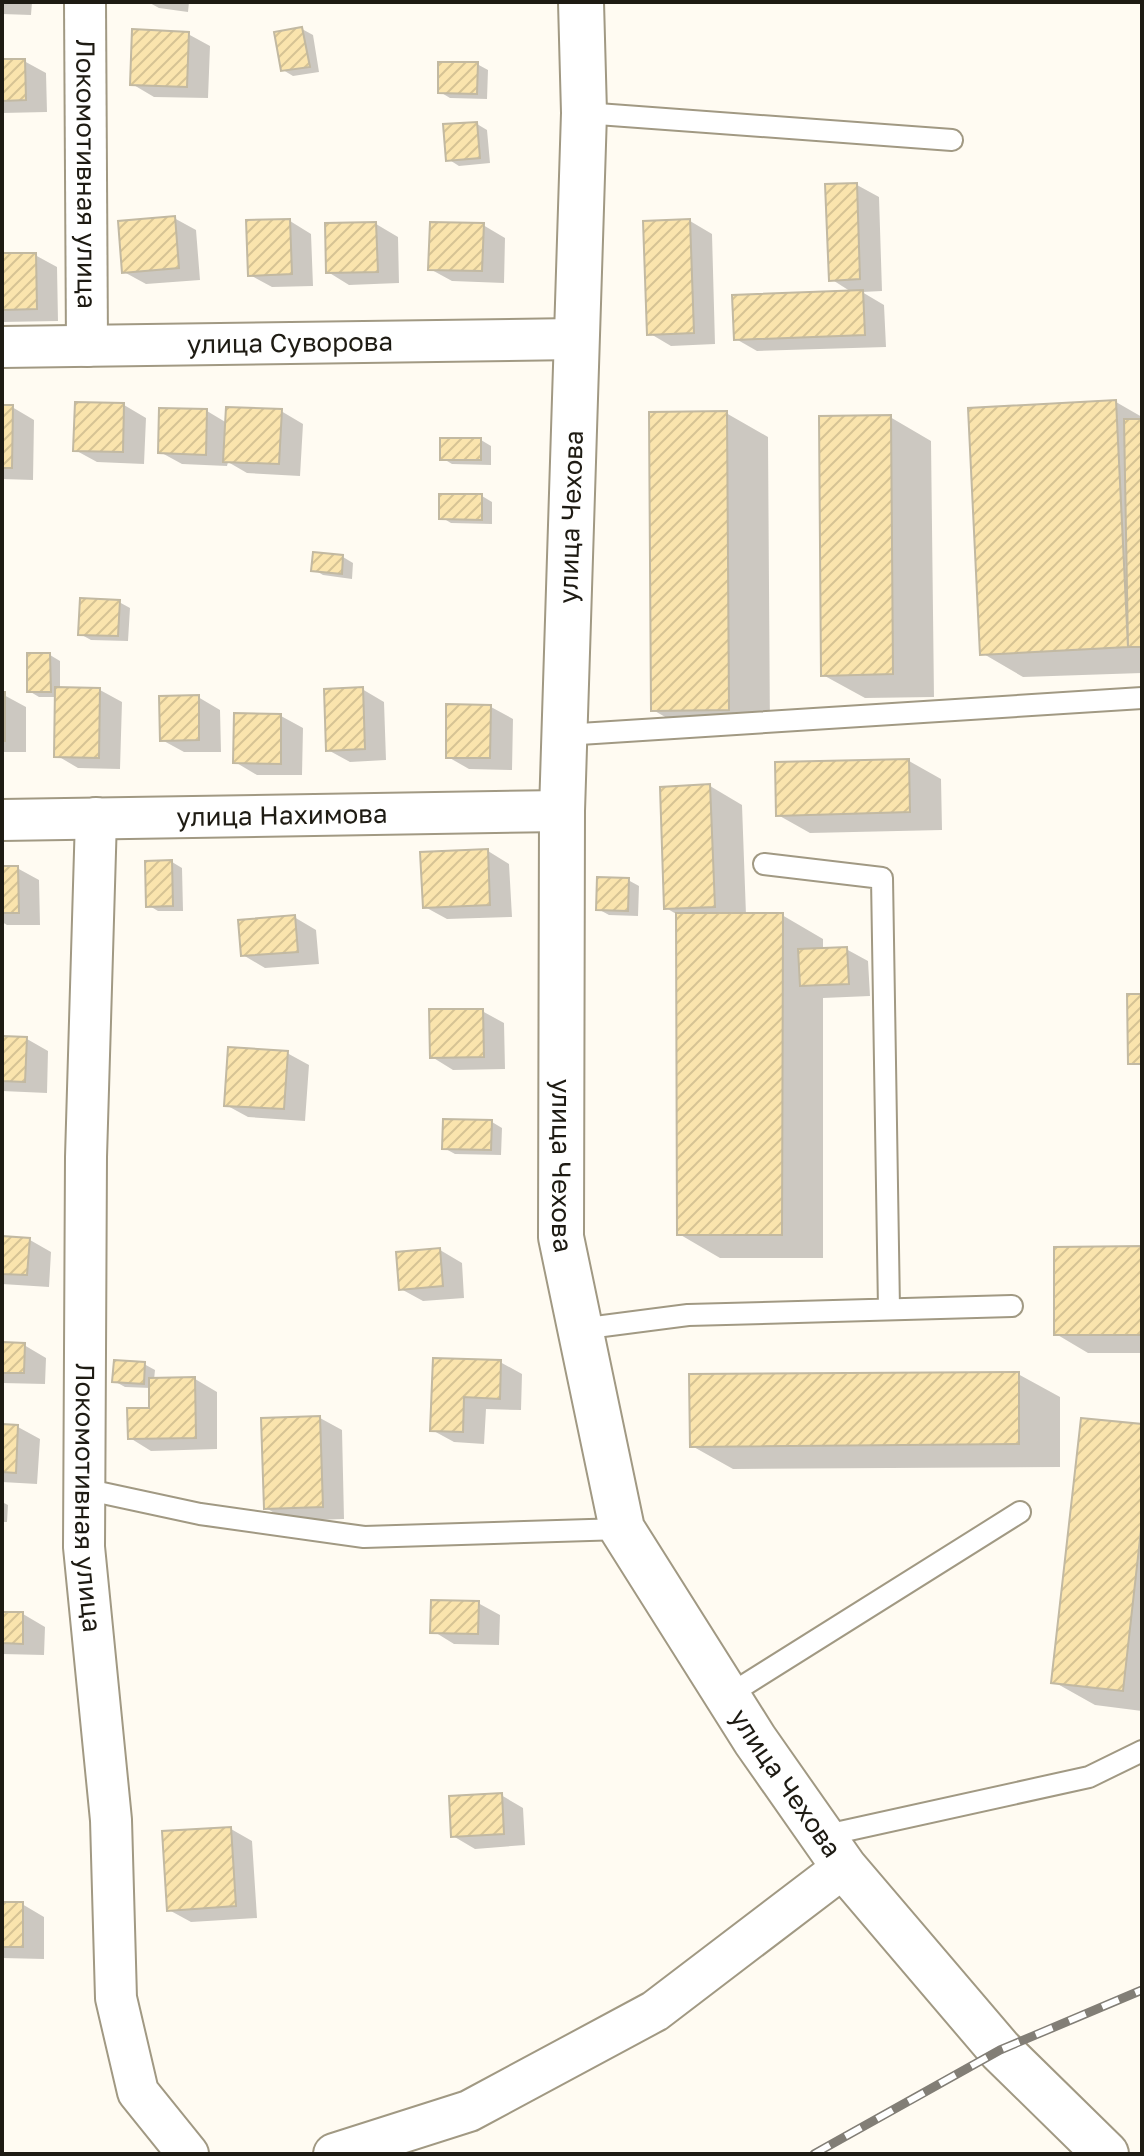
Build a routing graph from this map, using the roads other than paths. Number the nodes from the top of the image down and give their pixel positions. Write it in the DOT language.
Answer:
graph roads {
  1 [pos="85,2"];
  2 [pos="581,2"];
  3 [pos="584,113"];
  4 [pos="952,140"];
  5 [pos="576,339"];
  6 [pos="87,346"];
  7 [pos="2,347"];
  8 [pos="1142,698"];
  9 [pos="564,735"];
  10 [pos="562,811"];
  11 [pos="96,818"];
  12 [pos="2,820"];
  13 [pos="764,864"];
  14 [pos="1012,1306"];
  15 [pos="889,1309"];
  16 [pos="580,1329"];
  17 [pos="84,1489"];
  18 [pos="1020,1512"];
  19 [pos="622,1529"];
  20 [pos="727,1696"];
  21 [pos="1142,1751"];
  22 [pos="833,1851"];
  23 [pos="188,2154"];
  24 [pos="334,2154"];
  25 [pos="1106,2154"];
  1 -- 6 [label="street, Локомотивная улица"];
  2 -- 3 [label="street, улица Чехова"];
  3 -- 4 [label="lane"];
  3 -- 5 [label="street, улица Чехова"];
  5 -- 6 [label="street, улица Суворова"];
  5 -- 9 [label="street, улица Чехова"];
  6 -- 7 [label="street, улица Суворова"];
  8 -- 9 [label="lane"];
  9 -- 10 [label="street, улица Чехова"];
  10 -- 11 [label="street, улица Нахимова"];
  10 -- 16 [label="street, улица Чехова"];
  11 -- 12 [label="street, улица Нахимова"];
  11 -- 17 [label="street, Локомотивная улица"];
  13 -- 15 [label="lane"];
  14 -- 15 [label="lane"];
  15 -- 16 [label="lane"];
  16 -- 19 [label="street, улица Чехова"];
  17 -- 19 [label="lane"];
  17 -- 23 [label="street, Локомотивная улица"];
  18 -- 20 [label="lane"];
  19 -- 20 [label="street, улица Чехова"];
  20 -- 22 [label="street, улица Чехова"];
  21 -- 22 [label="lane"];
  22 -- 24 [label="street"];
  22 -- 25 [label="street, улица Чехова"];
}
